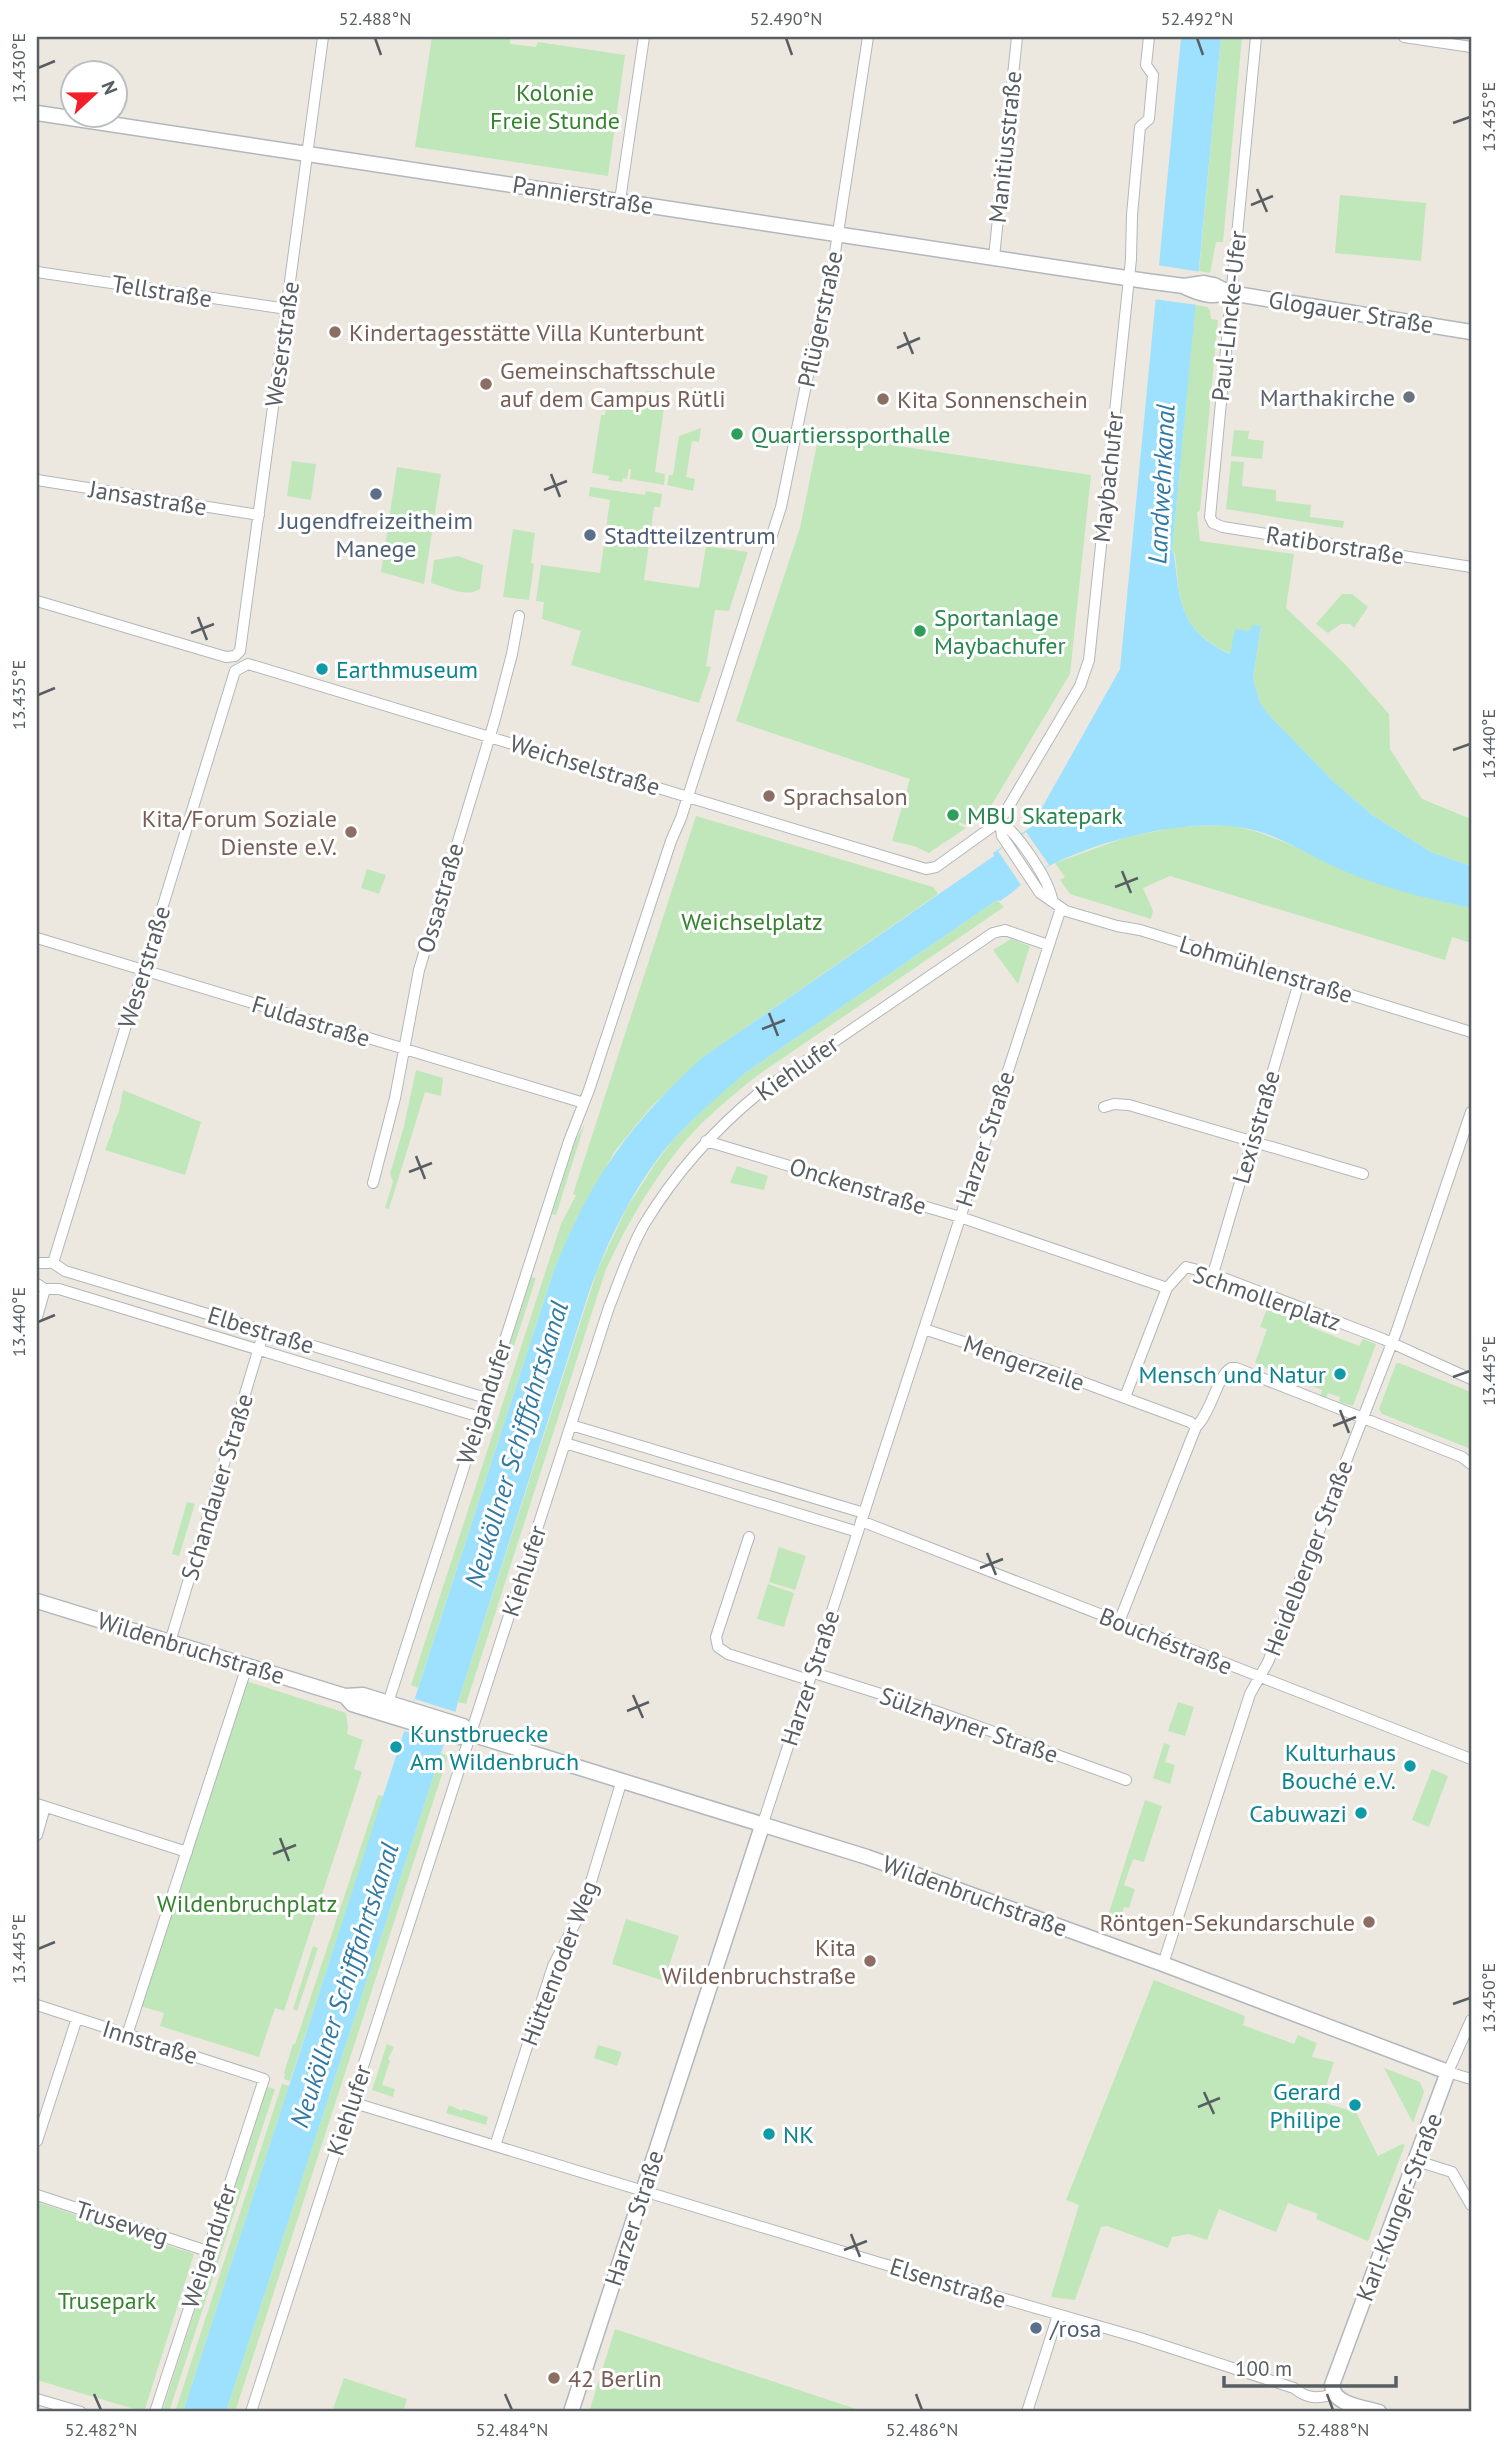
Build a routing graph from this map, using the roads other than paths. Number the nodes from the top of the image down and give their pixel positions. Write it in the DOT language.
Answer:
graph roads {
  1 [pos="323,37"];
  2 [pos="645,37"];
  3 [pos="868,37"];
  4 [pos="1017,37"];
  5 [pos="1149,37"];
  6 [pos="1256,37"];
  7 [pos="1404,37"];
  8 [pos="1471,47"];
  9 [pos="37,113"];
  10 [pos="308,153"];
  11 [pos="620,200"];
  12 [pos="838,234"];
  13 [pos="994,257"];
  14 [pos="37,272"];
  15 [pos="1129,278"];
  16 [pos="1199,288"];
  17 [pos="1230,293"];
  18 [pos="287,309"];
  19 [pos="1471,332"];
  20 [pos="37,480"];
  21 [pos="1209,511"];
  22 [pos="259,516"];
  23 [pos="1471,567"];
  24 [pos="37,601"];
  25 [pos="519,616"];
  26 [pos="234,671"];
  27 [pos="489,736"];
  28 [pos="688,796"];
  29 [pos="1000,821"];
  30 [pos="936,867"];
  31 [pos="1052,899"];
  32 [pos="1060,908"];
  33 [pos="37,938"];
  34 [pos="1048,944"];
  35 [pos="143,970"];
  36 [pos="1300,979"];
  37 [pos="1471,1032"];
  38 [pos="404,1049"];
  39 [pos="584,1103"];
  40 [pos="1104,1107"];
  41 [pos="1471,1112"];
  42 [pos="1252,1140"];
  43 [pos="706,1141"];
  44 [pos="1363,1174"];
  45 [pos="373,1183"];
  46 [pos="960,1217"];
  47 [pos="37,1262"];
  48 [pos="53,1264"];
  49 [pos="1213,1274"];
  50 [pos="41,1286"];
  51 [pos="1167,1288"];
  52 [pos="37,1317"];
  53 [pos="924,1329"];
  54 [pos="264,1331"];
  55 [pos="1392,1343"];
  56 [pos="258,1349"];
  57 [pos="1471,1379"];
  58 [pos="1125,1397"];
  59 [pos="486,1398"];
  60 [pos="480,1417"];
  61 [pos="1362,1419"];
  62 [pos="571,1425"];
  63 [pos="1196,1427"];
  64 [pos="565,1443"];
  65 [pos="1471,1464"];
  66 [pos="861,1522"];
  67 [pos="749,1537"];
  68 [pos="37,1601"];
  69 [pos="1119,1622"];
  70 [pos="170,1642"];
  71 [pos="247,1666"];
  72 [pos="810,1676"];
  73 [pos="1259,1677"];
  74 [pos="345,1696"];
  75 [pos="388,1703"];
  76 [pos="409,1716"];
  77 [pos="471,1734"];
  78 [pos="1471,1759"];
  79 [pos="622,1780"];
  80 [pos="1126,1780"];
  81 [pos="41,1805"];
  82 [pos="763,1823"];
  83 [pos="37,1835"];
  84 [pos="187,1852"];
  85 [pos="1163,1964"];
  86 [pos="37,2005"];
  87 [pos="76,2018"];
  88 [pos="1471,2020"];
  89 [pos="127,2035"];
  90 [pos="1448,2072"];
  91 [pos="264,2079"];
  92 [pos="1471,2079"];
  93 [pos="351,2102"];
  94 [pos="37,2141"];
  95 [pos="495,2146"];
  96 [pos="1417,2161"];
  97 [pos="642,2190"];
  98 [pos="37,2195"];
  99 [pos="1471,2205"];
  100 [pos="207,2251"];
  101 [pos="1058,2315"];
  102 [pos="1334,2395"];
  103 [pos="37,2399"];
  104 [pos="81,2412"];
  105 [pos="155,2412"];
  106 [pos="251,2412"];
  107 [pos="571,2412"];
  108 [pos="1027,2412"];
  109 [pos="1379,2412"];
  1 -- 10 [label="street, Weserstraße"];
  2 -- 11 [label="street"];
  3 -- 12 [label="street, Pflügerstraße"];
  4 -- 13 [label="street, Manitiusstraße"];
  5 -- 15 [label="street, Maybachufer"];
  6 -- 17 [label="street, Paul-Lincke-Ufer"];
  7 -- 8 [label="street"];
  9 -- 10 [label="street, Pannierstraße"];
  10 -- 11 [label="street, Pannierstraße"];
  10 -- 18 [label="street, Weserstraße"];
  11 -- 12 [label="street, Pannierstraße"];
  12 -- 13 [label="street, Pannierstraße"];
  12 -- 28 [label="street, Pflügerstraße"];
  13 -- 15 [label="street, Pannierstraße"];
  14 -- 18 [label="street, Tellstraße"];
  15 -- 16 [label="street, Pannierstraße"];
  15 -- 29 [label="street, Maybachufer"];
  16 -- 17 [label="street, Glogauer Straße"];
  17 -- 19 [label="street, Glogauer Straße"];
  17 -- 21 [label="street, Paul-Lincke-Ufer"];
  18 -- 22 [label="street, Weserstraße"];
  20 -- 22 [label="street, Jansastraße"];
  21 -- 23 [label="street, Ratiborstraße"];
  22 -- 24 [label="street, Weserstraße"];
  25 -- 27 [label="street, Ossastraße"];
  26 -- 27 [label="street, Weichselstraße"];
  26 -- 35 [label="street, Weserstraße"];
  27 -- 28 [label="street, Weichselstraße"];
  27 -- 38 [label="street, Ossastraße"];
  28 -- 30 [label="street, Weichselstraße"];
  28 -- 39 [label="street"];
  29 -- 30 [label="street, Maybachufer"];
  29 -- 31 [label="street"];
  29 -- 31 [label="street"];
  31 -- 32 [label="street"];
  32 -- 34 [label="street, Harzer Straße"];
  32 -- 36 [label="street, Lohmühlenstraße"];
  33 -- 35 [label="street, Fuldastraße"];
  34 -- 43 [label="street, Kiehlufer"];
  34 -- 46 [label="street, Harzer Straße"];
  35 -- 38 [label="street, Fuldastraße"];
  35 -- 48 [label="street, Weserstraße"];
  36 -- 37 [label="street, Lohmühlenstraße"];
  36 -- 42 [label="street, Lexisstraße"];
  38 -- 39 [label="street, Fuldastraße"];
  38 -- 45 [label="street, Ossastraße"];
  39 -- 59 [label="street, Weigandufer"];
  40 -- 42 [label="street"];
  41 -- 55 [label="street, Heidelberger Straße"];
  42 -- 44 [label="street"];
  42 -- 49 [label="street, Lexisstraße"];
  43 -- 46 [label="street, Onckenstraße"];
  43 -- 62 [label="street, Kiehlufer"];
  46 -- 51 [label="street, Onckenstraße"];
  46 -- 53 [label="street, Harzer Straße"];
  47 -- 48 [label="street, Elbestraße"];
  48 -- 54 [label="street, Elbestraße"];
  49 -- 51 [label="street, Schmollerplatz"];
  49 -- 55 [label="street, Schmollerplatz"];
  50 -- 52 [label="street"];
  50 -- 56 [label="street, Elbestraße"];
  51 -- 58 [label="street, Schmollerplatz"];
  53 -- 58 [label="street, Mengerzeile"];
  53 -- 66 [label="street, Harzer Straße"];
  54 -- 56 [label="street, Schandauer Straße"];
  54 -- 59 [label="street, Elbestraße"];
  55 -- 57 [label="street, Schmollerplatz"];
  55 -- 61 [label="street, Heidelberger Straße"];
  56 -- 60 [label="street, Elbestraße"];
  56 -- 70 [label="street, Schandauer Straße"];
  58 -- 63 [label="street"];
  59 -- 60 [label="street, Weigandufer"];
  60 -- 75 [label="street, Weigandufer"];
  61 -- 63 [label="street"];
  61 -- 65 [label="street"];
  61 -- 73 [label="street, Heidelberger Straße"];
  62 -- 64 [label="street, Kiehlufer"];
  62 -- 66 [label="street, Bouchéstraße"];
  63 -- 69 [label="street"];
  64 -- 66 [label="street, Bouchéstraße"];
  64 -- 77 [label="street, Kiehlufer"];
  66 -- 69 [label="street, Bouchéstraße"];
  66 -- 72 [label="street, Harzer Straße"];
  67 -- 72 [label="street, Sülzhayner Straße"];
  68 -- 70 [label="street, Wildenbruchstraße"];
  69 -- 73 [label="street, Bouchéstraße"];
  70 -- 71 [label="street, Wildenbruchstraße"];
  71 -- 74 [label="street, Wildenbruchstraße"];
  71 -- 84 [label="street"];
  72 -- 80 [label="street, Sülzhayner Straße"];
  72 -- 82 [label="street, Harzer Straße"];
  73 -- 78 [label="street, Bouchéstraße"];
  73 -- 85 [label="street, Heidelberger Straße"];
  74 -- 75 [label="street, Wildenbruchstraße"];
  74 -- 76 [label="street, Wildenbruchstraße"];
  75 -- 76 [label="street, Wildenbruchstraße"];
  76 -- 77 [label="street, Wildenbruchstraße"];
  77 -- 79 [label="street, Wildenbruchstraße"];
  77 -- 93 [label="street, Kiehlufer"];
  79 -- 82 [label="street, Wildenbruchstraße"];
  79 -- 95 [label="street, Hüttenroder Weg"];
  81 -- 83 [label="street"];
  81 -- 84 [label="street"];
  82 -- 85 [label="street, Wildenbruchstraße"];
  82 -- 97 [label="street, Harzer Straße"];
  84 -- 89 [label="street"];
  85 -- 90 [label="street, Wildenbruchstraße"];
  86 -- 87 [label="street, Innstraße"];
  87 -- 89 [label="street, Innstraße"];
  87 -- 94 [label="street"];
  88 -- 90 [label="street, Karl-Kunger-Straße"];
  89 -- 91 [label="street, Innstraße"];
  90 -- 92 [label="street, Wildenbruchstraße"];
  90 -- 96 [label="street, Karl-Kunger-Straße"];
  91 -- 100 [label="street, Weigandufer"];
  93 -- 95 [label="street, Elsenstraße"];
  93 -- 106 [label="street, Kiehlufer"];
  95 -- 97 [label="street, Elsenstraße"];
  96 -- 99 [label="street"];
  96 -- 102 [label="street, Karl-Kunger-Straße"];
  97 -- 101 [label="street, Elsenstraße"];
  97 -- 107 [label="street, Harzer Straße"];
  98 -- 100 [label="street, Truseweg"];
  100 -- 105 [label="street, Weigandufer"];
  101 -- 102 [label="street, Elsenstraße"];
  101 -- 108 [label="street"];
  102 -- 109 [label="street, Elsenstraße"];
  103 -- 104 [label="street"];
}
